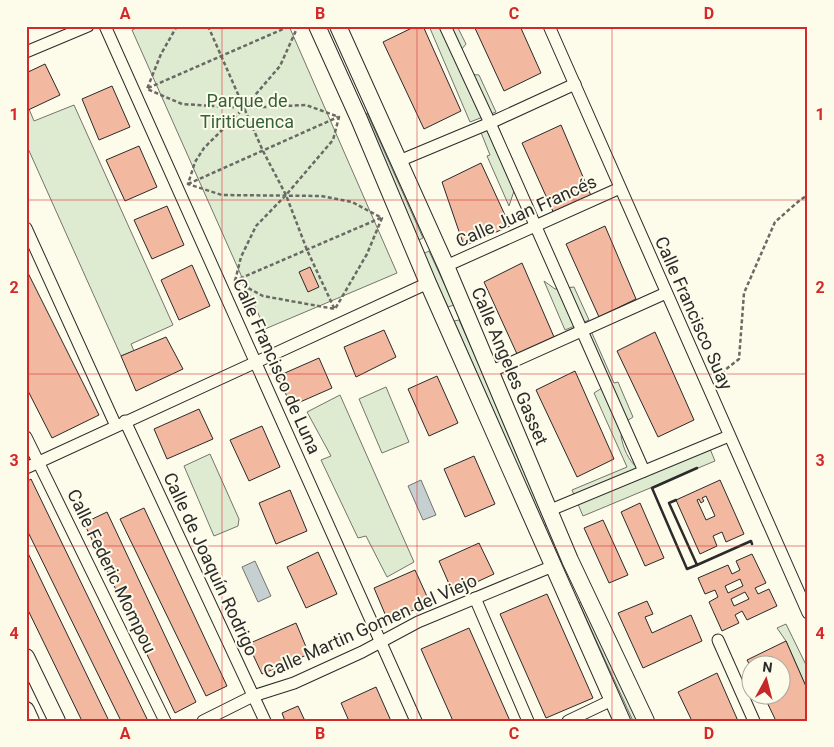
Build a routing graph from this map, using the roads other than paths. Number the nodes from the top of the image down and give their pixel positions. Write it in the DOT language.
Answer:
graph roads {
  1 [pos="88,26"];
  2 [pos="105,26"];
  3 [pos="317,26"];
  4 [pos="338,26"];
  5 [pos="445,26"];
  6 [pos="549,26"];
  7 [pos="26,52"];
  8 [pos="574,84"];
  9 [pos="490,123"];
  10 [pos="399,161"];
  11 [pos="620,188"];
  12 [pos="536,226"];
  13 [pos="26,228"];
  14 [pos="446,266"];
  15 [pos="428,283"];
  16 [pos="666,293"];
  17 [pos="582,332"];
  18 [pos="255,362"];
  19 [pos="490,372"];
  20 [pos="121,424"];
  21 [pos="729,436"];
  22 [pos="26,437"];
  23 [pos="39,462"];
  24 [pos="26,468"];
  25 [pos="644,471"];
  26 [pos="548,511"];
  27 [pos="553,566"];
  28 [pos="476,598"];
  29 [pos="808,613"];
  30 [pos="718,640"];
  31 [pos="381,642"];
  32 [pos="26,657"];
  33 [pos="253,696"];
  34 [pos="612,700"];
  35 [pos="26,710"];
  36 [pos="31,721"];
  37 [pos="57,721"];
  38 [pos="165,721"];
  39 [pos="203,721"];
  40 [pos="265,721"];
  41 [pos="416,721"];
  42 [pos="528,721"];
  43 [pos="568,721"];
  44 [pos="622,721"];
  45 [pos="646,721"];
  46 [pos="754,721"];
  1 -- 7 [label="street"];
  2 -- 18 [label="street, Calle Francisco de Luna"];
  3 -- 15 [label="street"];
  4 -- 10 [label="street, Calle Angeles Gasset"];
  5 -- 9 [label="street"];
  6 -- 8 [label="street, Calle Francisco Suay"];
  8 -- 9 [label="street"];
  8 -- 11 [label="street, Calle Francisco Suay"];
  9 -- 10 [label="street"];
  9 -- 12 [label="street"];
  10 -- 14 [label="street, Calle Angeles Gasset"];
  11 -- 12 [label="street, Calle Juan Francés"];
  11 -- 16 [label="street, Calle Francisco Suay"];
  12 -- 14 [label="street, Calle Juan Francés"];
  12 -- 17 [label="street"];
  13 -- 20 [label="street, Calle de Joaquín Rodrigo"];
  14 -- 19 [label="street, Calle Angeles Gasset"];
  15 -- 18 [label="street"];
  15 -- 27 [label="street"];
  16 -- 17 [label="street"];
  16 -- 21 [label="street, Calle Francisco Suay"];
  17 -- 19 [label="street"];
  17 -- 25 [label="street"];
  18 -- 20 [label="street"];
  18 -- 31 [label="street, Calle Francisco de Luna"];
  19 -- 26 [label="street, Calle Angeles Gasset"];
  20 -- 23 [label="street"];
  20 -- 33 [label="street, Calle de Joaquín Rodrigo"];
  21 -- 25 [label="street"];
  21 -- 29 [label="street, Calle Francisco Suay"];
  22 -- 23 [label="street, Calle Federic Mompou"];
  23 -- 24 [label="street"];
  23 -- 38 [label="street, Calle Federic Mompou"];
  25 -- 26 [label="street"];
  26 -- 45 [label="street, Calle Angeles Gasset"];
  27 -- 28 [label="street, Calle Martin Gomen del Viejo"];
  27 -- 34 [label="street"];
  28 -- 31 [label="street, Calle Martin Gomen del Viejo"];
  28 -- 42 [label="street"];
  30 -- 46 [label="street"];
  31 -- 33 [label="street, Calle Martin Gomen del Viejo"];
  31 -- 41 [label="street, Calle Francisco de Luna"];
  32 -- 37 [label="street"];
  33 -- 39 [label="street, Calle Martin Gomen del Viejo"];
  33 -- 40 [label="street, Calle de Joaquín Rodrigo"];
  34 -- 43 [label="street"];
  34 -- 44 [label="street"];
  35 -- 36 [label="street"];
}
